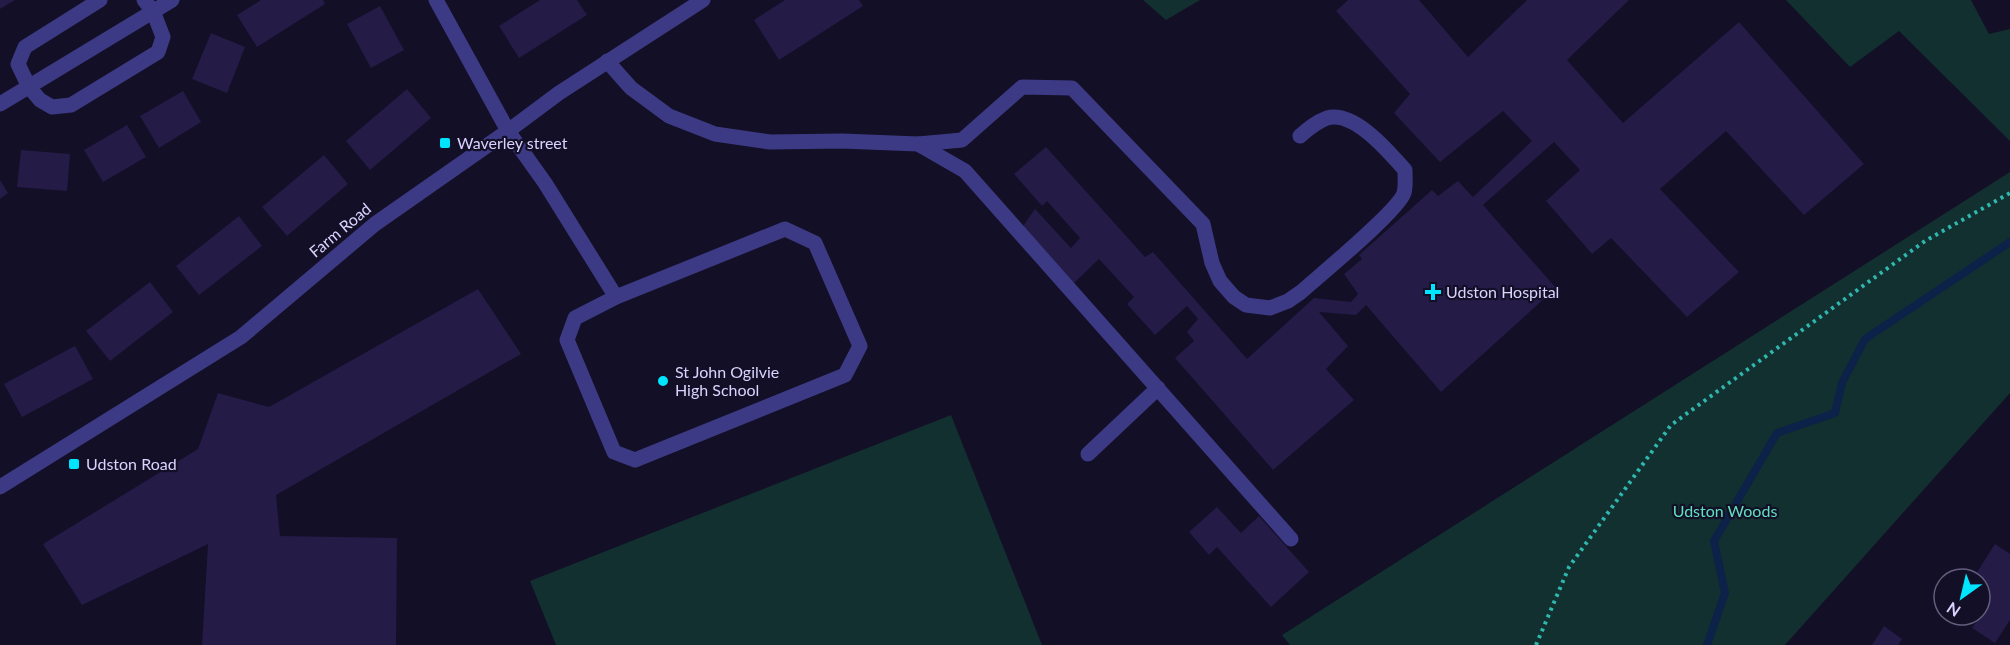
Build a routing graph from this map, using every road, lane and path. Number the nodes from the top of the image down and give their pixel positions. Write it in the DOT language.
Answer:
graph roads {
  1 [pos="100,0"];
  2 [pos="172,0"];
  3 [pos="436,0"];
  4 [pos="703,0"];
  5 [pos="149,6"];
  6 [pos="607,61"];
  7 [pos="29,87"];
  8 [pos="0,104"];
  9 [pos="508,131"];
  10 [pos="1300,136"];
  11 [pos="918,144"];
  12 [pos="2010,193"];
  13 [pos="616,297"];
  14 [pos="1158,388"];
  15 [pos="1089,454"];
  16 [pos="0,487"];
  17 [pos="1291,539"];
  18 [pos="1536,645"];
  1 -- 7 [label="street"];
  2 -- 5 [label="street"];
  3 -- 9 [label="street"];
  4 -- 6 [label="street, Farm Road"];
  5 -- 7 [label="street"];
  5 -- 7 [label="street"];
  6 -- 9 [label="street, Farm Road"];
  6 -- 11 [label="street"];
  7 -- 8 [label="street"];
  9 -- 13 [label="street"];
  9 -- 16 [label="street, Farm Road"];
  10 -- 11 [label="street"];
  11 -- 14 [label="street"];
  12 -- 18 [label="path"];
  13 -- 13 [label="street"];
  14 -- 15 [label="street"];
  14 -- 17 [label="street"];
}
